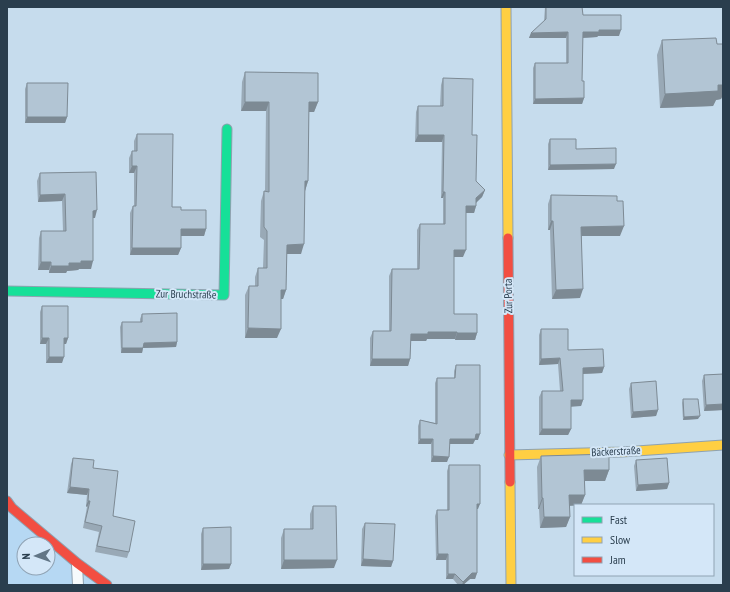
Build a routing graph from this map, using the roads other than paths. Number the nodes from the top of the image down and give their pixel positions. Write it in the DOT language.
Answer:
graph roads {
  1 [pos="506,7"];
  2 [pos="227,129"];
  3 [pos="7,291"];
  4 [pos="723,445"];
  5 [pos="509,455"];
  6 [pos="9,508"];
  7 [pos="77,563"];
  8 [pos="78,585"];
  9 [pos="107,585"];
  10 [pos="511,585"];
  1 -- 5 [label="street, Zur Porta"];
  2 -- 3 [label="street, Zur Bruchstraße"];
  4 -- 5 [label="street, Bäckerstraße"];
  5 -- 10 [label="street, Zur Porta"];
  6 -- 7 [label="street"];
  7 -- 8 [label="lane"];
  7 -- 9 [label="street"];
}
